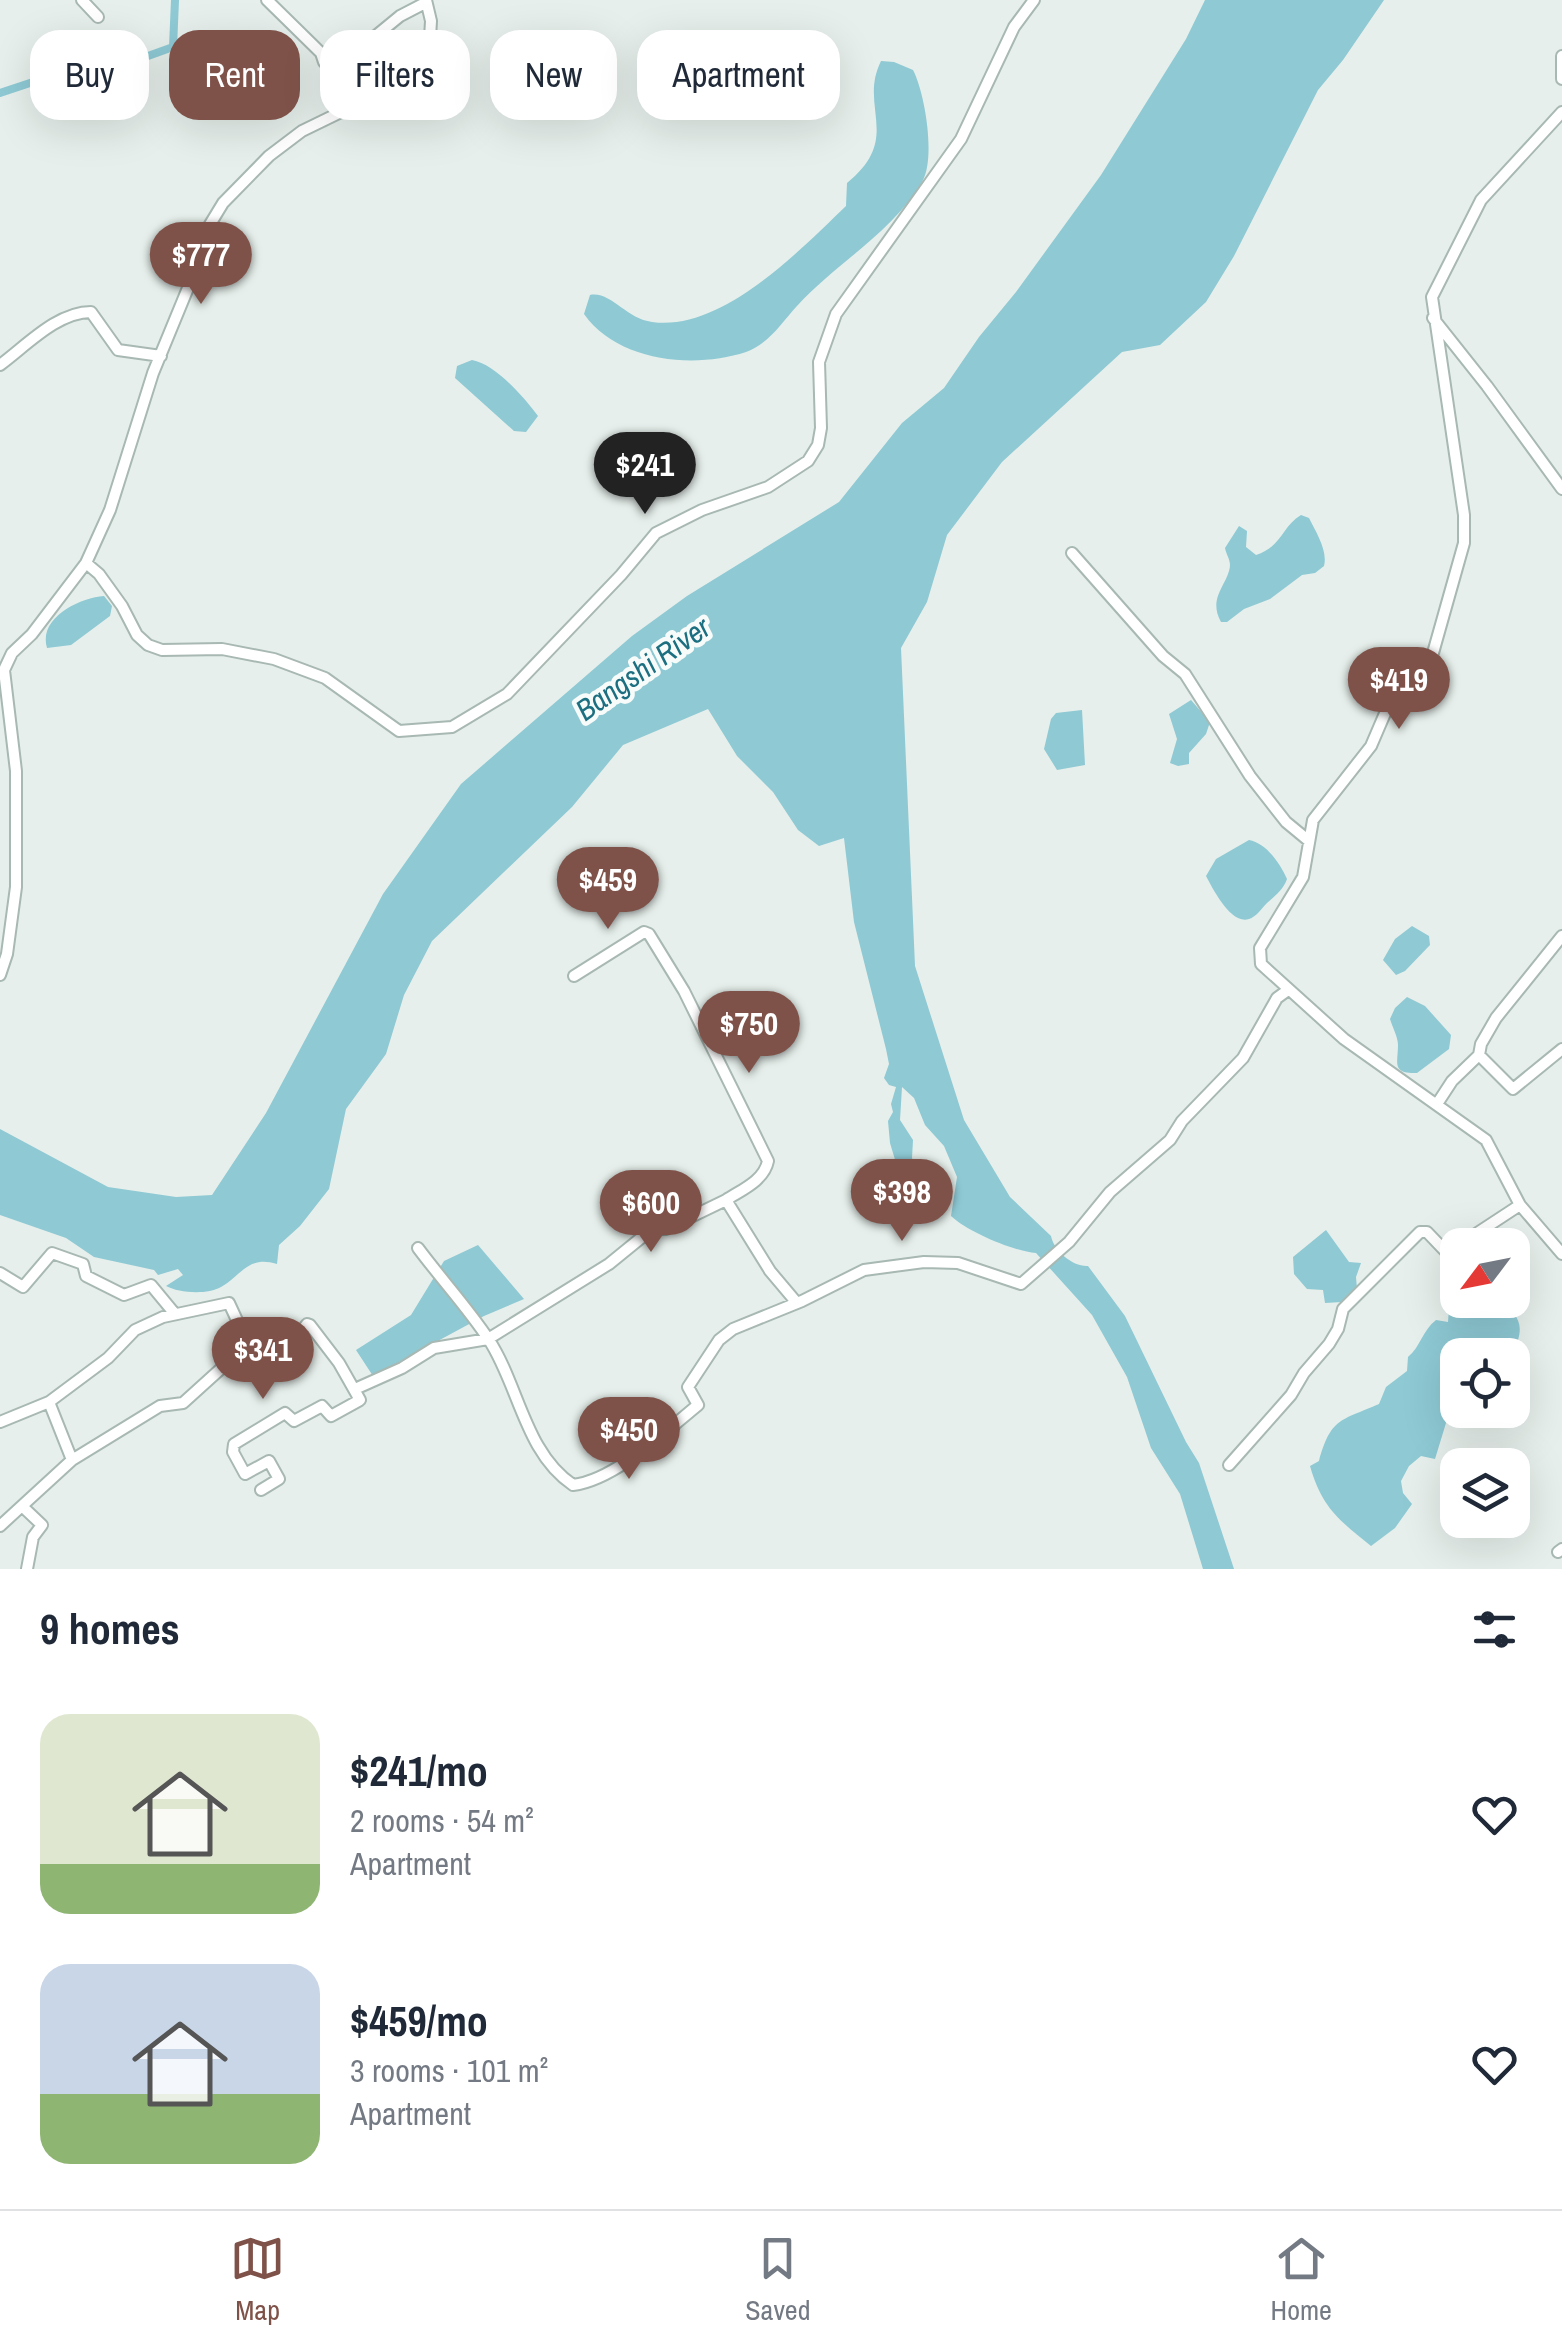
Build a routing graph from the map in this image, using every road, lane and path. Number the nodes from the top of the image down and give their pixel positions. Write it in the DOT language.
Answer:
graph roads {
  1 [pos="82,0"];
  2 [pos="266,0"];
  3 [pos="1034,0"];
  4 [pos="426,1"];
  5 [pos="407,5"];
  6 [pos="98,17"];
  7 [pos="1562,56"];
  8 [pos="1562,78"];
  9 [pos="1562,112"];
  10 [pos="1433,318"];
  11 [pos="161,356"];
  12 [pos="0,365"];
  13 [pos="1562,489"];
  14 [pos="1072,554"];
  15 [pos="86,564"];
  16 [pos="2,668"];
  17 [pos="1309,841"];
  18 [pos="1562,936"];
  19 [pos="0,975"];
  20 [pos="574,976"];
  21 [pos="1288,990"];
  22 [pos="1562,1049"];
  23 [pos="1478,1056"];
  24 [pos="1437,1104"];
  25 [pos="726,1200"];
  26 [pos="1520,1206"];
  27 [pos="1486,1228"];
  28 [pos="1440,1246"];
  29 [pos="418,1248"];
  30 [pos="1562,1254"];
  31 [pos="0,1273"];
  32 [pos="796,1303"];
  33 [pos="175,1314"];
  34 [pos="488,1338"];
  35 [pos="254,1357"];
  36 [pos="354,1389"];
  37 [pos="49,1402"];
  38 [pos="0,1422"];
  39 [pos="72,1460"];
  40 [pos="1229,1465"];
  41 [pos="261,1490"];
  42 [pos="22,1506"];
  43 [pos="0,1526"];
  44 [pos="28,1569"];
  1 -- 6 [label="street"];
  2 -- 5 [label="street"];
  3 -- 15 [label="street"];
  4 -- 5 [label="street"];
  4 -- 11 [label="street"];
  7 -- 8 [label="street"];
  9 -- 10 [label="street"];
  10 -- 13 [label="street"];
  10 -- 17 [label="street"];
  11 -- 12 [label="street"];
  11 -- 15 [label="street"];
  14 -- 17 [label="street"];
  15 -- 16 [label="street"];
  16 -- 19 [label="street"];
  17 -- 21 [label="street"];
  18 -- 23 [label="street"];
  20 -- 25 [label="street"];
  21 -- 24 [label="street"];
  21 -- 32 [label="street"];
  22 -- 23 [label="street"];
  23 -- 24 [label="street"];
  24 -- 26 [label="street"];
  25 -- 32 [label="street"];
  25 -- 34 [label="street"];
  26 -- 27 [label="street"];
  26 -- 30 [label="street"];
  28 -- 40 [label="street"];
  29 -- 34 [label="street"];
  31 -- 33 [label="street"];
  32 -- 34 [label="street"];
  33 -- 35 [label="street"];
  33 -- 37 [label="street"];
  34 -- 36 [label="street"];
  35 -- 36 [label="street"];
  35 -- 39 [label="street"];
  36 -- 41 [label="street"];
  37 -- 38 [label="street"];
  37 -- 39 [label="street"];
  39 -- 42 [label="street"];
  42 -- 43 [label="street"];
  42 -- 44 [label="street"];
}
